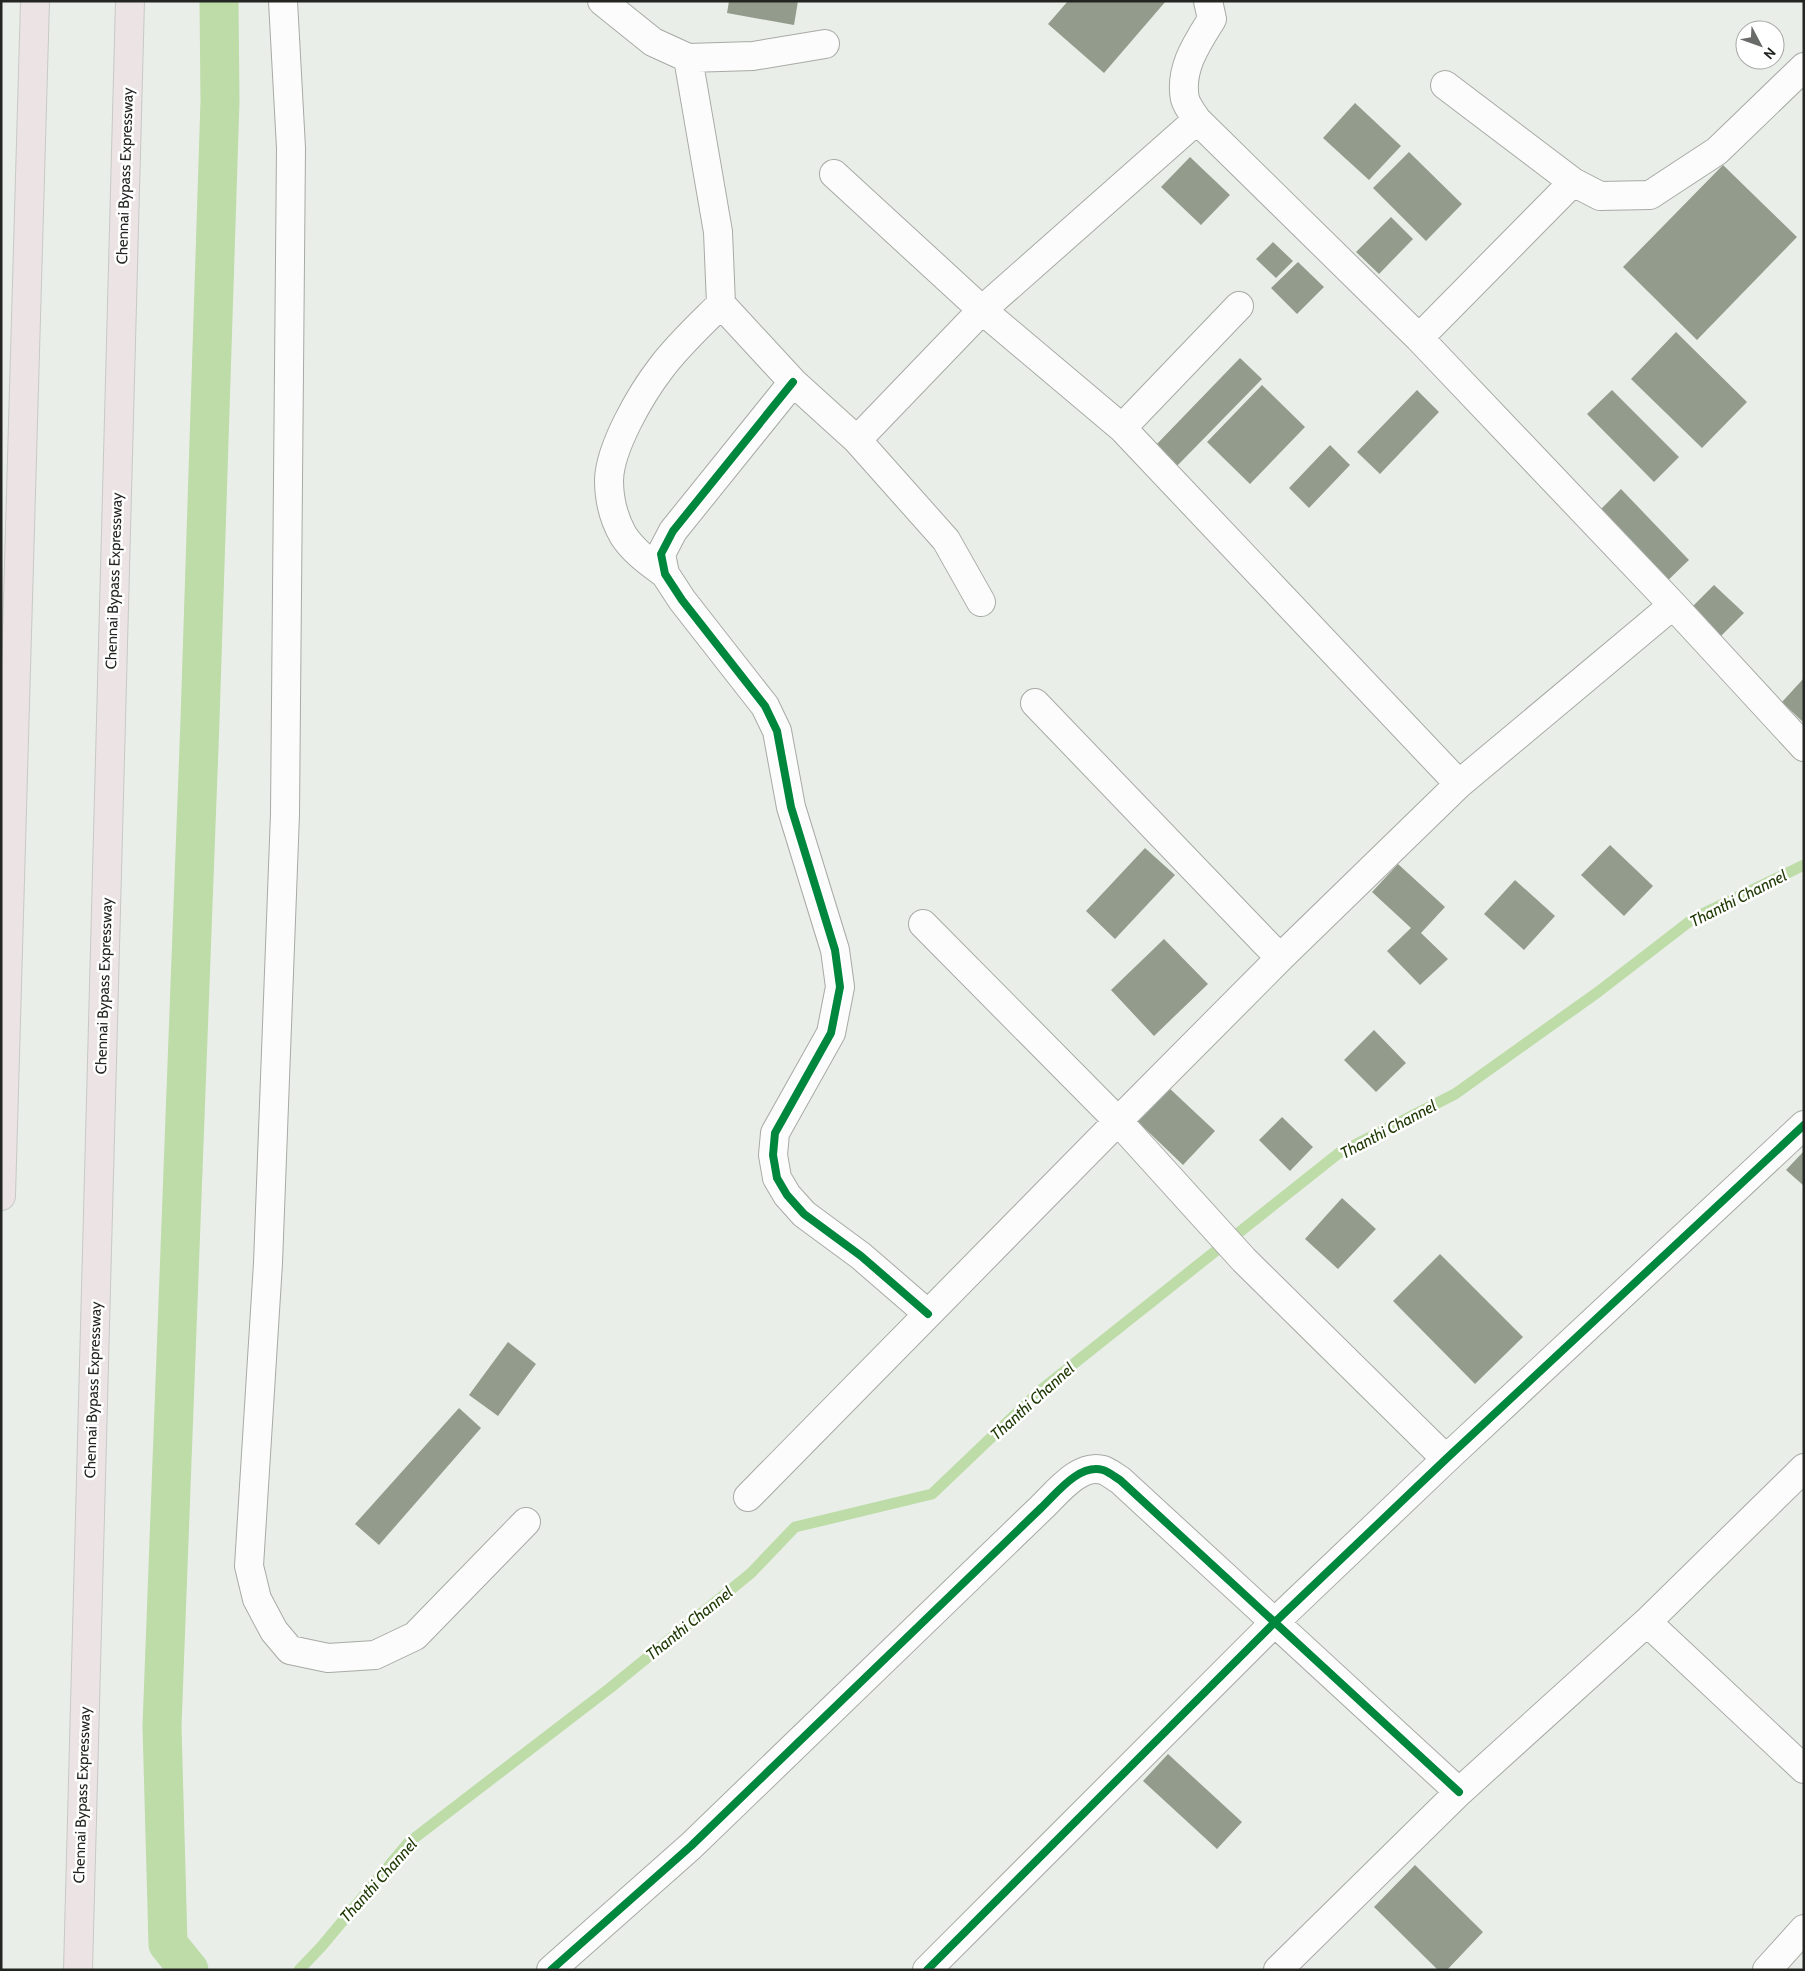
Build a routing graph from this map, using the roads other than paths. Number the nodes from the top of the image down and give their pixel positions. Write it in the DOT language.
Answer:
graph roads {
  1 [pos="35,1"];
  2 [pos="130,1"];
  3 [pos="283,1"];
  4 [pos="602,1"];
  5 [pos="1208,1"];
  6 [pos="825,44"];
  7 [pos="688,58"];
  8 [pos="1804,67"];
  9 [pos="1445,85"];
  10 [pos="1197,120"];
  11 [pos="834,174"];
  12 [pos="1572,182"];
  13 [pos="720,304"];
  14 [pos="1239,306"];
  15 [pos="982,310"];
  16 [pos="1419,338"];
  17 [pos="792,382"];
  18 [pos="1122,428"];
  19 [pos="857,440"];
  20 [pos="665,574"];
  21 [pos="981,602"];
  22 [pos="1673,605"];
  23 [pos="1035,703"];
  24 [pos="1804,748"];
  25 [pos="1459,784"];
  26 [pos="923,924"];
  27 [pos="1280,958"];
  28 [pos="1118,1121"];
  29 [pos="1804,1125"];
  30 [pos="1,1196"];
  31 [pos="928,1314"];
  32 [pos="1446,1459"];
  33 [pos="1804,1468"];
  34 [pos="748,1497"];
  35 [pos="526,1522"];
  36 [pos="1647,1622"];
  37 [pos="1274,1623"];
  38 [pos="1804,1769"];
  39 [pos="1459,1792"];
  40 [pos="1804,1929"];
  41 [pos="78,1970"];
  42 [pos="551,1970"];
  43 [pos="927,1970"];
  44 [pos="1278,1970"];
  45 [pos="1767,1970"];
  1 -- 30 [label="highway"];
  2 -- 41 [label="highway, Chennai Bypass Expressway"];
  3 -- 35 [label="street"];
  4 -- 7 [label="street"];
  5 -- 10 [label="street"];
  6 -- 7 [label="street"];
  7 -- 13 [label="street"];
  8 -- 12 [label="street"];
  9 -- 12 [label="street"];
  10 -- 15 [label="street"];
  10 -- 16 [label="street"];
  11 -- 15 [label="street"];
  12 -- 16 [label="street"];
  13 -- 17 [label="street"];
  13 -- 20 [label="street"];
  14 -- 18 [label="street"];
  15 -- 18 [label="street"];
  15 -- 19 [label="street"];
  16 -- 22 [label="street"];
  17 -- 19 [label="street"];
  17 -- 20 [label="street"];
  18 -- 25 [label="street"];
  19 -- 21 [label="street"];
  20 -- 31 [label="street"];
  22 -- 24 [label="street"];
  22 -- 25 [label="street"];
  23 -- 27 [label="street"];
  25 -- 27 [label="street"];
  26 -- 28 [label="street"];
  27 -- 28 [label="street"];
  28 -- 31 [label="street"];
  28 -- 32 [label="street"];
  29 -- 32 [label="street"];
  31 -- 34 [label="street"];
  32 -- 37 [label="street"];
  33 -- 36 [label="street"];
  36 -- 38 [label="street"];
  36 -- 39 [label="street"];
  37 -- 39 [label="street"];
  37 -- 42 [label="street"];
  37 -- 43 [label="street"];
  39 -- 44 [label="street"];
  40 -- 45 [label="street"];
}
